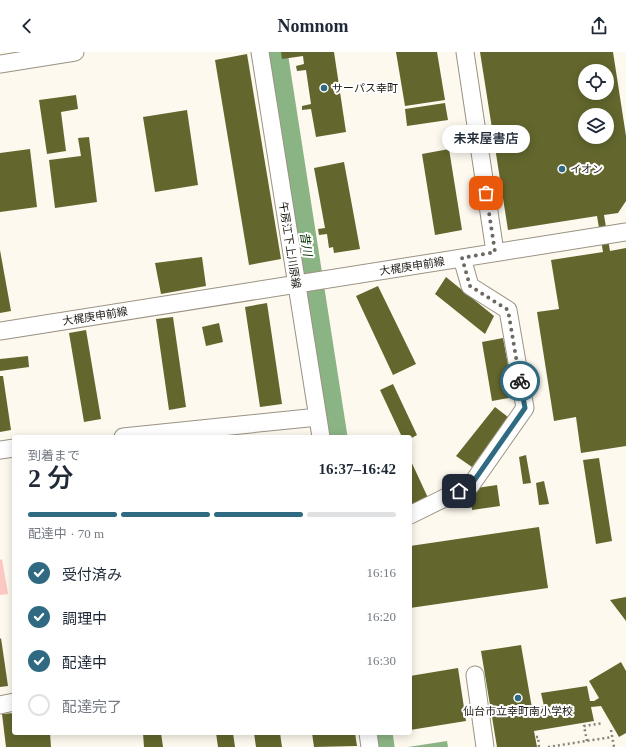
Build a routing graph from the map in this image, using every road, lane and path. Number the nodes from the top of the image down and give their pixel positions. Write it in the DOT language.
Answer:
graph roads {
  1 [pos="260,52"];
  2 [pos="465,52"];
  3 [pos="65,53"];
  4 [pos="0,64"];
  5 [pos="626,232"];
  6 [pos="495,252"];
  7 [pos="462,258"];
  8 [pos="307,283"];
  9 [pos="0,331"];
  10 [pos="318,417"];
  11 [pos="142,435"];
  12 [pos="321,435"];
  13 [pos="12,448"];
  14 [pos="0,450"];
  15 [pos="412,514"];
  16 [pos="475,675"];
  17 [pos="12,702"];
  18 [pos="0,705"];
  19 [pos="603,723"];
  20 [pos="611,730"];
  21 [pos="368,735"];
  22 [pos="536,737"];
  23 [pos="612,737"];
  24 [pos="587,741"];
  25 [pos="370,747"];
  26 [pos="485,747"];
  27 [pos="539,747"];
  28 [pos="548,747"];
  29 [pos="614,747"];
  1 -- 8 [label="street, 午房江下上川原線"];
  2 -- 6 [label="street"];
  3 -- 4 [label="street"];
  5 -- 6 [label="street, 大梶庚申前線"];
  6 -- 7 [label="street, 大梶庚申前線"];
  7 -- 8 [label="street, 大梶庚申前線"];
  7 -- 15 [label="street"];
  8 -- 9 [label="street, 大梶庚申前線"];
  8 -- 10 [label="street, 午房江下上川原線"];
  10 -- 11 [label="street"];
  10 -- 12 [label="street, 午房江下上川原線"];
  13 -- 14 [label="street"];
  16 -- 26 [label="street"];
  17 -- 18 [label="street"];
  19 -- 24 [label="path"];
  20 -- 23 [label="path"];
  21 -- 25 [label="street"];
  22 -- 27 [label="path"];
  23 -- 24 [label="path"];
  23 -- 29 [label="path"];
  24 -- 28 [label="path"];
}
